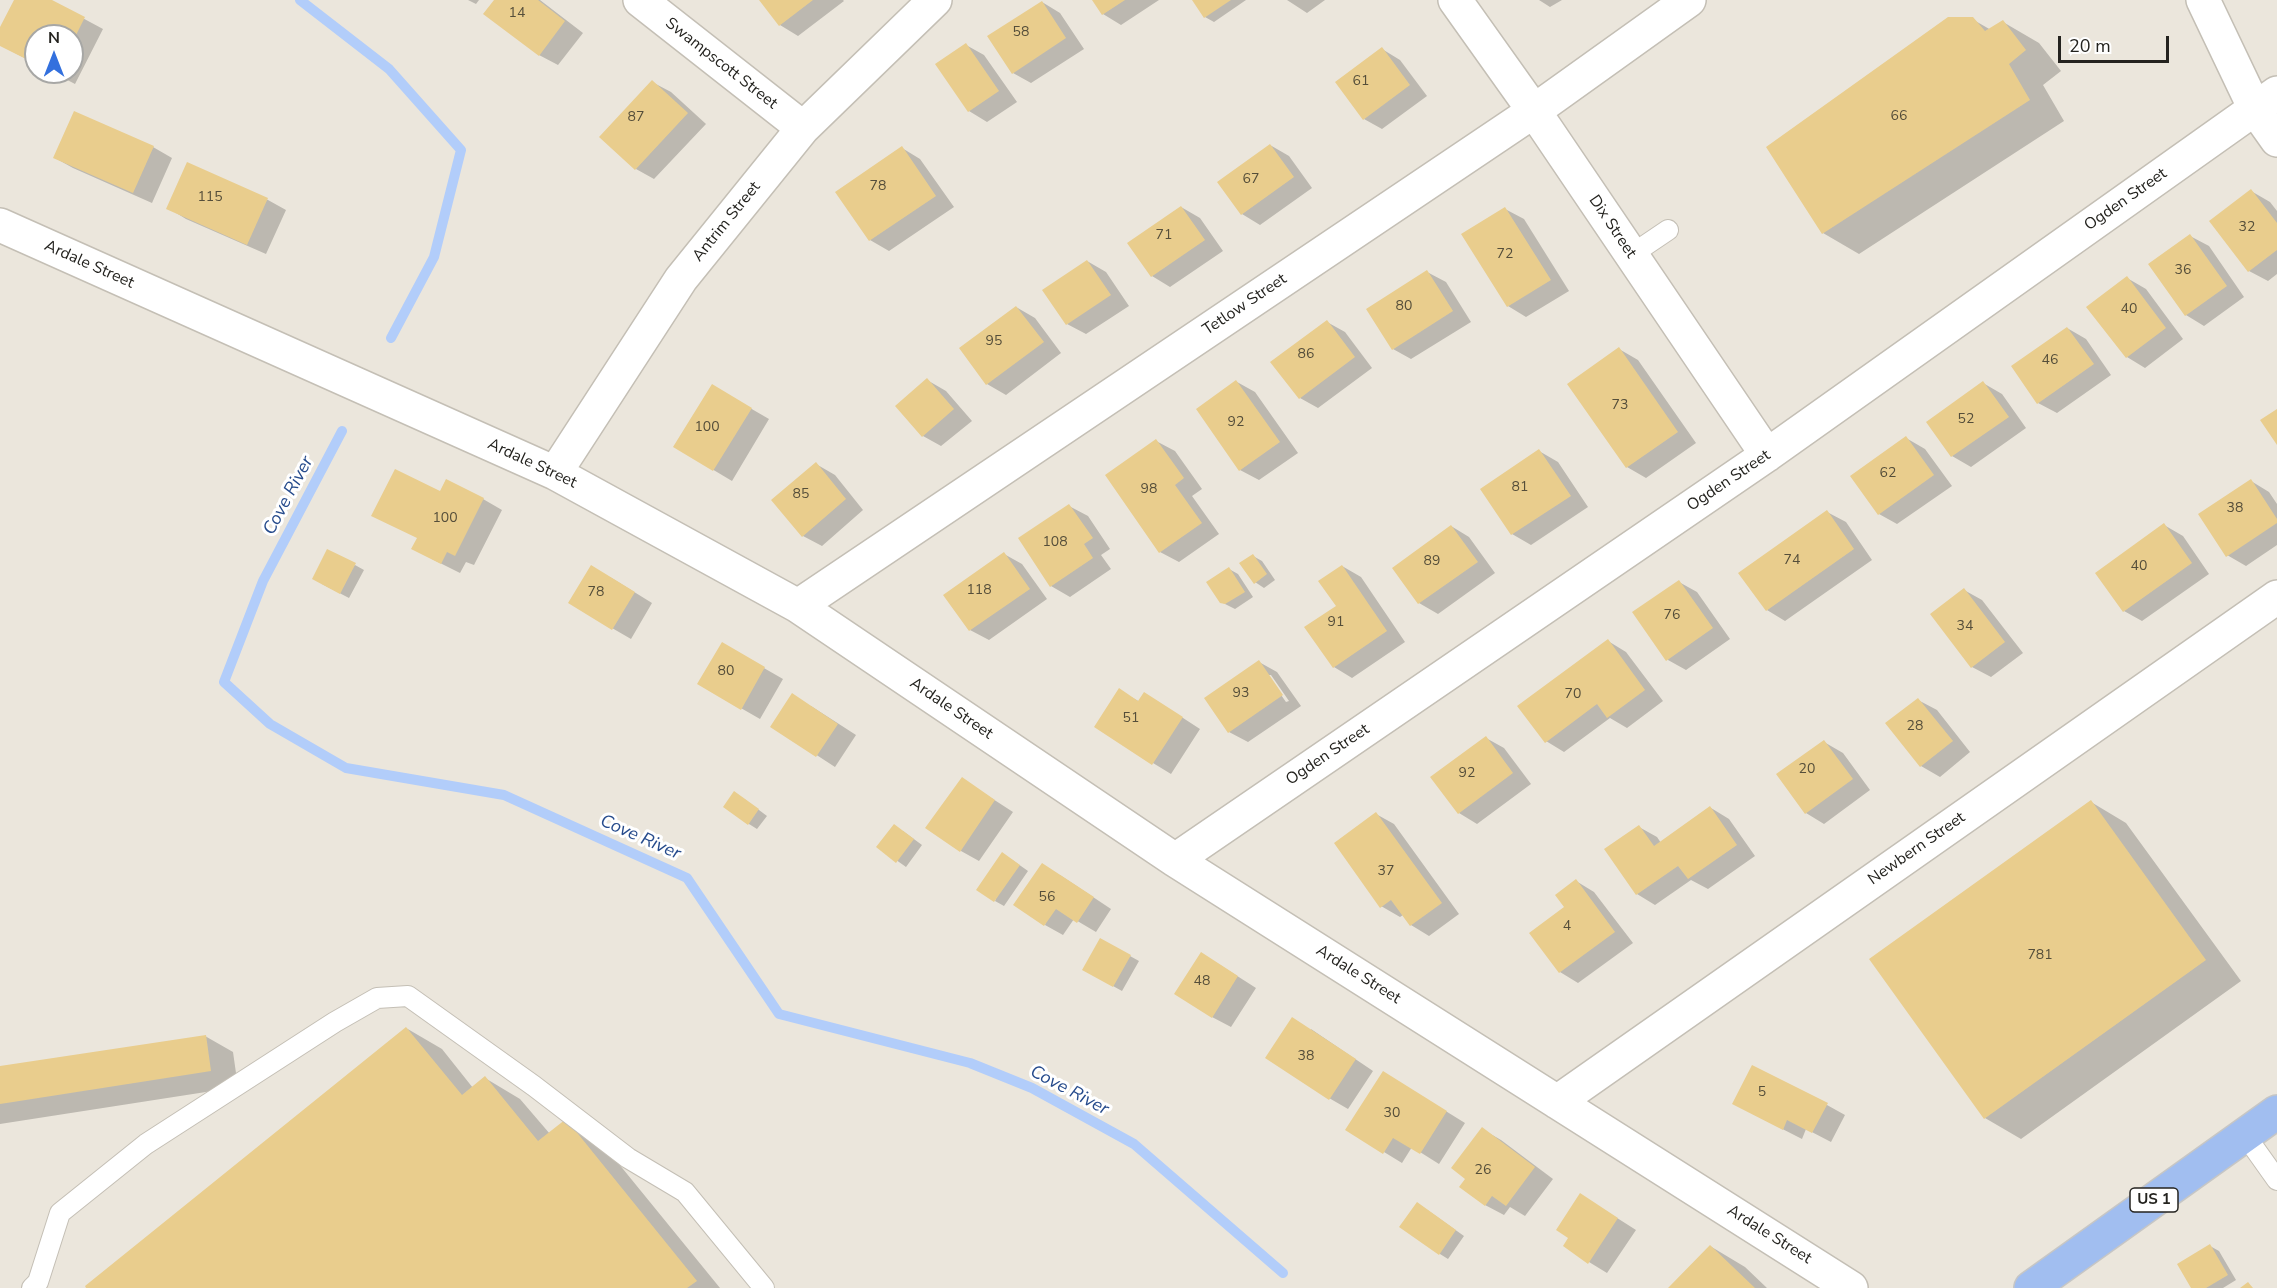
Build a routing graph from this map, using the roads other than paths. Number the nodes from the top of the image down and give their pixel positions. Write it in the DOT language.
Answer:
graph roads {
  1 [pos="640,0"];
  2 [pos="935,0"];
  3 [pos="1455,0"];
  4 [pos="1689,0"];
  5 [pos="2203,0"];
  6 [pos="2266,101"];
  7 [pos="1534,111"];
  8 [pos="803,128"];
  9 [pos="2277,140"];
  10 [pos="0,225"];
  11 [pos="1668,230"];
  12 [pos="1631,255"];
  13 [pos="1767,455"];
  14 [pos="555,473"];
  15 [pos="2277,597"];
  16 [pos="798,606"];
  17 [pos="1175,860"];
  18 [pos="1557,1102"];
  19 [pos="2277,1112"];
  20 [pos="2246,1135"];
  21 [pos="2277,1180"];
  22 [pos="32,1288"];
  23 [pos="765,1288"];
  24 [pos="1851,1288"];
  25 [pos="2031,1288"];
  1 -- 8 [label="street, Swampscott Street"];
  2 -- 8 [label="street, Antrim Street"];
  3 -- 7 [label="street, Dix Street"];
  4 -- 7 [label="street, Tetlow Street"];
  5 -- 6 [label="street"];
  6 -- 9 [label="street"];
  6 -- 13 [label="street, Ogden Street"];
  7 -- 12 [label="street, Dix Street"];
  7 -- 16 [label="street, Tetlow Street"];
  8 -- 14 [label="street, Antrim Street"];
  10 -- 14 [label="street, Ardale Street"];
  11 -- 12 [label="lane"];
  12 -- 13 [label="street, Dix Street"];
  13 -- 17 [label="street, Ogden Street"];
  14 -- 16 [label="street, Ardale Street"];
  15 -- 18 [label="street, Newbern Street"];
  16 -- 17 [label="street, Ardale Street"];
  17 -- 18 [label="street, Ardale Street"];
  18 -- 24 [label="street, Ardale Street"];
  19 -- 20 [label="main road, US 1"];
  20 -- 21 [label="lane"];
  20 -- 25 [label="main road, US 1"];
  22 -- 23 [label="lane"];
}
